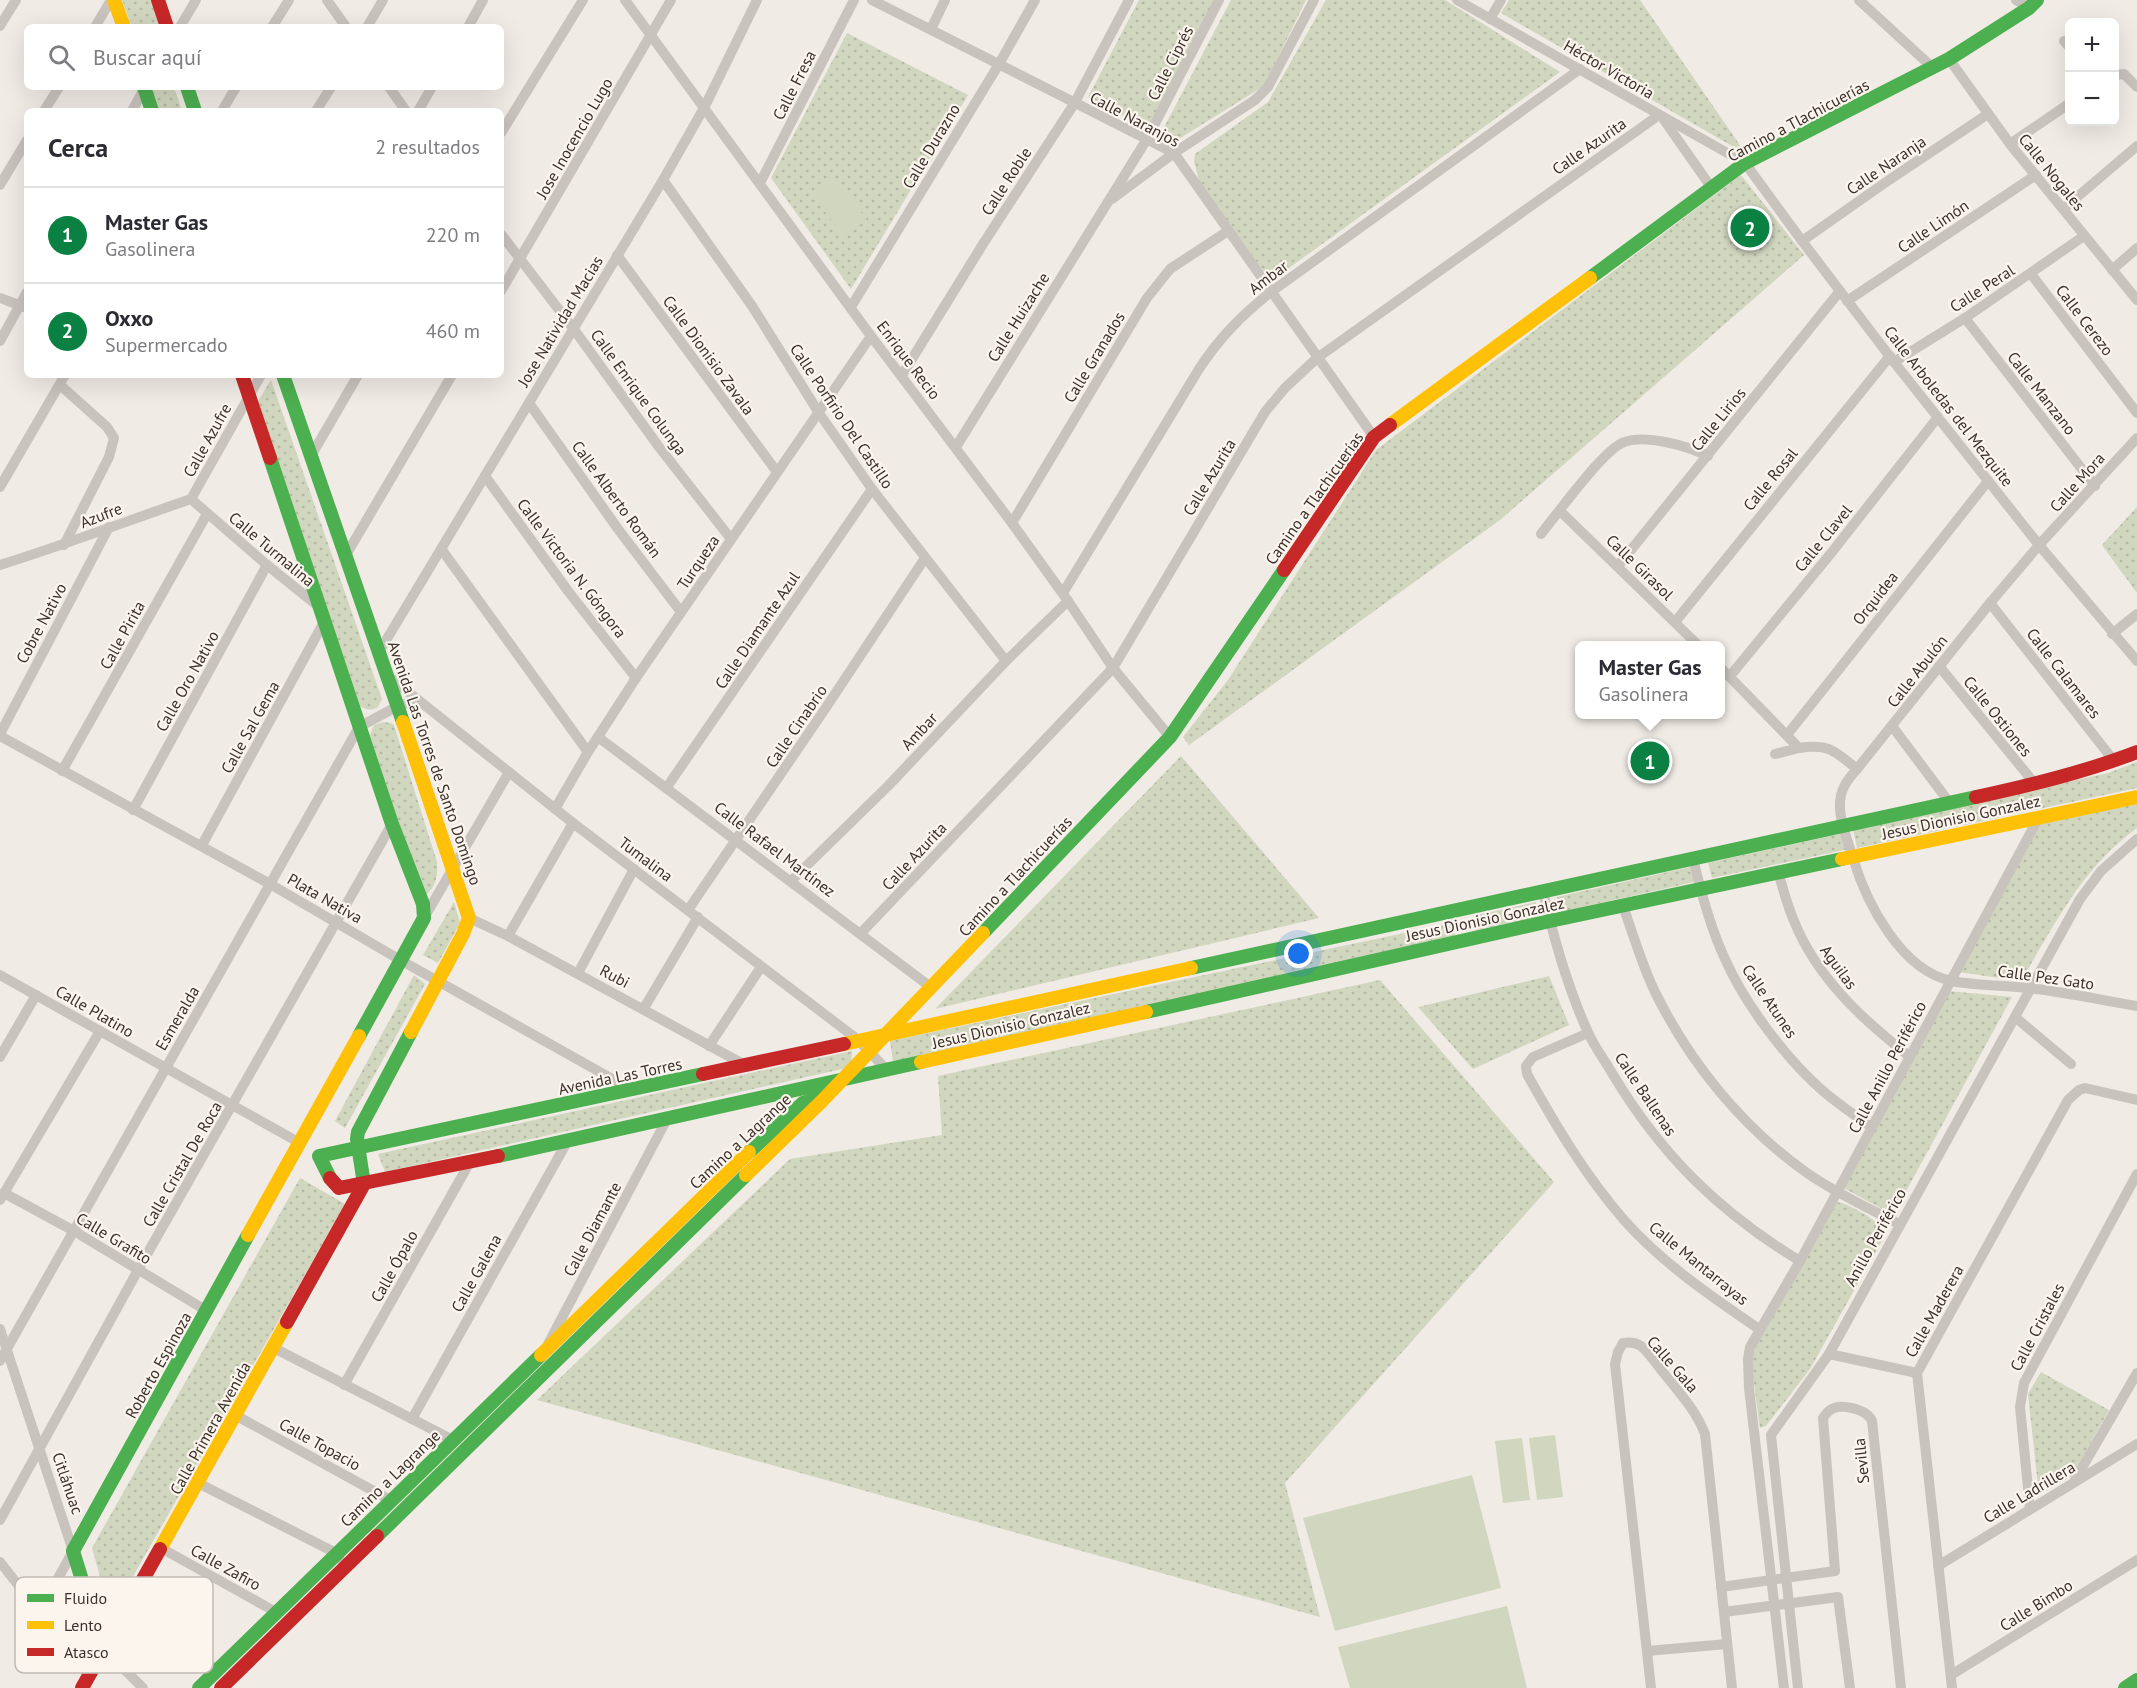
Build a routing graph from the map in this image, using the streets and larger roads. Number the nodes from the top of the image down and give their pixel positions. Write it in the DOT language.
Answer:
graph roads {
  1 [pos="16,0"];
  2 [pos="113,0"];
  3 [pos="158,0"];
  4 [pos="196,0"];
  5 [pos="289,0"];
  6 [pos="327,0"];
  7 [pos="383,0"];
  8 [pos="483,0"];
  9 [pos="583,0"];
  10 [pos="625,0"];
  11 [pos="671,0"];
  12 [pos="757,0"];
  13 [pos="854,0"];
  14 [pos="872,0"];
  15 [pos="945,0"];
  16 [pos="1035,0"];
  17 [pos="1129,0"];
  18 [pos="1219,0"];
  19 [pos="1314,0"];
  20 [pos="1457,0"];
  21 [pos="1501,0"];
  22 [pos="1859,0"];
  23 [pos="2016,0"];
  24 [pos="2033,4"];
  25 [pos="1490,19"];
  26 [pos="97,24"];
  27 [pos="123,24"];
  28 [pos="166,24"];
  29 [pos="182,24"];
  30 [pos="275,24"];
  31 [pos="344,24"];
  32 [pos="369,24"];
  33 [pos="470,24"];
  34 [pos="0,26"];
  35 [pos="931,29"];
  36 [pos="652,35"];
  37 [pos="1950,59"];
  38 [pos="999,64"];
  39 [pos="1933,68"];
  40 [pos="1580,69"];
  41 [pos="2119,75"];
  42 [pos="2137,87"];
  43 [pos="57,90"];
  44 [pos="142,90"];
  45 [pos="145,90"];
  46 [pos="188,90"];
  47 [pos="234,90"];
  48 [pos="329,90"];
  49 [pos="391,90"];
  50 [pos="430,90"];
  51 [pos="1074,104"];
  52 [pos="2065,106"];
  53 [pos="46,108"];
  54 [pos="134,108"];
  55 [pos="151,108"];
  56 [pos="194,108"];
  57 [pos="224,108"];
  58 [pos="318,108"];
  59 [pos="404,108"];
  60 [pos="420,108"];
  61 [pos="704,108"];
  62 [pos="1988,114"];
  63 [pos="1661,116"];
  64 [pos="504,128"];
  65 [pos="1147,139"];
  66 [pos="2010,144"];
  67 [pos="24,145"];
  68 [pos="2137,146"];
  69 [pos="1174,153"];
  70 [pos="1745,164"];
  71 [pos="2036,175"];
  72 [pos="663,180"];
  73 [pos="760,183"];
  74 [pos="0,185"];
  75 [pos="1711,187"];
  76 [pos="1106,204"];
  77 [pos="2063,209"];
  78 [pos="1228,231"];
  79 [pos="2084,236"];
  80 [pos="504,238"];
  81 [pos="1802,242"];
  82 [pos="2137,248"];
  83 [pos="617,255"];
  84 [pos="520,259"];
  85 [pos="2112,270"];
  86 [pos="2031,274"];
  87 [pos="504,286"];
  88 [pos="1840,291"];
  89 [pos="1271,292"];
  90 [pos="0,298"];
  91 [pos="2137,300"];
  92 [pos="1847,301"];
  93 [pos="23,307"];
  94 [pos="851,307"];
  95 [pos="1965,318"];
  96 [pos="573,328"];
  97 [pos="871,336"];
  98 [pos="0,341"];
  99 [pos="1317,358"];
  100 [pos="1892,359"];
  101 [pos="902,375"];
  102 [pos="243,378"];
  103 [pos="259,378"];
  104 [pos="285,378"];
  105 [pos="356,378"];
  106 [pos="450,378"];
  107 [pos="63,380"];
  108 [pos="249,396"];
  109 [pos="530,403"];
  110 [pos="2137,412"];
  111 [pos="819,413"];
  112 [pos="1938,417"];
  113 [pos="1374,437"];
  114 [pos="2137,438"];
  115 [pos="956,447"];
  116 [pos="311,456"];
  117 [pos="1708,456"];
  118 [pos="777,472"];
  119 [pos="484,476"];
  120 [pos="1988,481"];
  121 [pos="2095,486"];
  122 [pos="0,487"];
  123 [pos="872,489"];
  124 [pos="190,499"];
  125 [pos="1560,511"];
  126 [pos="207,514"];
  127 [pos="1012,523"];
  128 [pos="109,527"];
  129 [pos="1541,534"];
  130 [pos="731,540"];
  131 [pos="64,545"];
  132 [pos="2039,545"];
  133 [pos="442,550"];
  134 [pos="346,555"];
  135 [pos="926,558"];
  136 [pos="0,565"];
  137 [pos="267,566"];
  138 [pos="1618,566"];
  139 [pos="1066,597"];
  140 [pos="1990,603"];
  141 [pos="318,606"];
  142 [pos="681,612"];
  143 [pos="2137,614"];
  144 [pos="324,622"];
  145 [pos="1675,622"];
  146 [pos="2112,634"];
  147 [pos="1695,641"];
  148 [pos="379,651"];
  149 [pos="1006,660"];
  150 [pos="2137,661"];
  151 [pos="1939,666"];
  152 [pos="1113,668"];
  153 [pos="1725,672"];
  154 [pos="388,676"];
  155 [pos="1730,676"];
  156 [pos="636,678"];
  157 [pos="418,700"];
  158 [pos="398,706"];
  159 [pos="1892,726"];
  160 [pos="359,727"];
  161 [pos="0,735"];
  162 [pos="1787,735"];
  163 [pos="598,737"];
  164 [pos="1170,737"];
  165 [pos="1799,748"];
  166 [pos="588,752"];
  167 [pos="2137,752"];
  168 [pos="1775,754"];
  169 [pos="2114,761"];
  170 [pos="1857,769"];
  171 [pos="62,771"];
  172 [pos="509,772"];
  173 [pos="2035,784"];
  174 [pos="667,787"];
  175 [pos="2137,797"];
  176 [pos="1949,802"];
  177 [pos="555,809"];
  178 [pos="133,810"];
  179 [pos="2039,817"];
  180 [pos="573,823"];
  181 [pos="392,824"];
  182 [pos="1843,824"];
  183 [pos="736,839"];
  184 [pos="2137,839"];
  185 [pos="202,845"];
  186 [pos="1853,856"];
  187 [pos="1694,858"];
  188 [pos="634,869"];
  189 [pos="453,871"];
  190 [pos="1778,873"];
  191 [pos="792,881"];
  192 [pos="270,884"];
  193 [pos="1701,889"];
  194 [pos="1543,892"];
  195 [pos="1623,906"];
  196 [pos="693,913"];
  197 [pos="424,918"];
  198 [pos="469,918"];
  199 [pos="1550,921"];
  200 [pos="338,922"];
  201 [pos="861,933"];
  202 [pos="508,936"];
  203 [pos="402,961"];
  204 [pos="761,967"];
  205 [pos="578,973"];
  206 [pos="0,975"];
  207 [pos="437,980"];
  208 [pos="1951,981"];
  209 [pos="932,988"];
  210 [pos="2030,988"];
  211 [pos="36,995"];
  212 [pos="2137,1006"];
  213 [pos="644,1008"];
  214 [pos="2014,1017"];
  215 [pos="100,1031"];
  216 [pos="1588,1033"];
  217 [pos="887,1034"];
  218 [pos="858,1039"];
  219 [pos="709,1046"];
  220 [pos="870,1052"];
  221 [pos="1909,1056"];
  222 [pos="0,1057"];
  223 [pos="745,1065"];
  224 [pos="2071,1065"];
  225 [pos="165,1069"];
  226 [pos="886,1069"];
  227 [pos="842,1080"];
  228 [pos="632,1090"];
  229 [pos="829,1094"];
  230 [pos="2137,1100"];
  231 [pos="232,1106"];
  232 [pos="667,1119"];
  233 [pos="1871,1127"];
  234 [pos="567,1142"];
  235 [pos="300,1143"];
  236 [pos="360,1149"];
  237 [pos="319,1156"];
  238 [pos="470,1162"];
  239 [pos="2137,1174"];
  240 [pos="364,1184"];
  241 [pos="1837,1192"];
  242 [pos="2,1197"];
  243 [pos="1899,1224"];
  244 [pos="74,1231"];
  245 [pos="1800,1261"];
  246 [pos="138,1270"];
  247 [pos="207,1311"];
  248 [pos="0,1329"];
  249 [pos="1759,1329"];
  250 [pos="274,1348"];
  251 [pos="7,1349"];
  252 [pos="543,1353"];
  253 [pos="1829,1354"];
  254 [pos="0,1361"];
  255 [pos="1917,1373"];
  256 [pos="2137,1373"];
  257 [pos="344,1385"];
  258 [pos="235,1415"];
  259 [pos="412,1419"];
  260 [pos="1755,1435"];
  261 [pos="1771,1435"];
  262 [pos="453,1440"];
  263 [pos="2137,1444"];
  264 [pos="39,1448"];
  265 [pos="198,1483"];
  266 [pos="2073,1483"];
  267 [pos="390,1500"];
  268 [pos="2030,1508"];
  269 [pos="0,1520"];
  270 [pos="161,1548"];
  271 [pos="73,1551"];
  272 [pos="336,1553"];
  273 [pos="2137,1560"];
  274 [pos="0,1562"];
  275 [pos="346,1566"];
  276 [pos="1938,1566"];
  277 [pos="59,1577"];
  278 [pos="81,1577"];
  279 [pos="145,1577"];
  280 [pos="1785,1578"];
  281 [pos="1772,1579"];
  282 [pos="15,1581"];
  283 [pos="1721,1587"];
  284 [pos="1788,1603"];
  285 [pos="1774,1604"];
  286 [pos="276,1612"];
  287 [pos="1724,1612"];
  288 [pos="1727,1644"];
  289 [pos="1647,1651"];
  290 [pos="213,1667"];
  291 [pos="217,1669"];
  292 [pos="90,1673"];
  293 [pos="128,1673"];
  294 [pos="1951,1675"];
  295 [pos="2137,1680"];
  296 [pos="82,1688"];
  297 [pos="143,1688"];
  298 [pos="199,1688"];
  299 [pos="221,1688"];
  300 [pos="1651,1688"];
  301 [pos="1732,1688"];
  302 [pos="1784,1688"];
  303 [pos="1798,1688"];
  304 [pos="1850,1688"];
  305 [pos="1901,1688"];
  306 [pos="1952,1688"];
  307 [pos="2125,1688"];
  1 -- 34 [label="street"];
  2 -- 26 [label="street"];
  2 -- 27 [label="street"];
  3 -- 28 [label="street"];
  4 -- 29 [label="street"];
  5 -- 30 [label="street"];
  6 -- 31 [label="street"];
  7 -- 32 [label="street"];
  8 -- 33 [label="street"];
  9 -- 64 [label="street"];
  10 -- 36 [label="street, Enrique Recio"];
  11 -- 36 [label="street, Jose Inocencio Lugo"];
  12 -- 61 [label="street, Jose Natividad Macias"];
  13 -- 73 [label="street, Calle Fresa"];
  14 -- 35 [label="street, Calle Naranjos"];
  15 -- 35 [label="street"];
  16 -- 38 [label="street, Calle Durazno"];
  17 -- 51 [label="street, Calle Roble"];
  18 -- 65 [label="street, Calle Ciprés"];
  19 -- 69 [label="street, Calle Huizache"];
  20 -- 25 [label="street, Héctor Victoria"];
  21 -- 25 [label="street"];
  22 -- 39 [label="street"];
  23 -- 24 [label="street"];
  24 -- 37 [label="street, Camino a Tlachicuerías"];
  25 -- 40 [label="street, Héctor Victoria"];
  35 -- 38 [label="street, Calle Naranjos"];
  36 -- 61 [label="street, Enrique Recio"];
  36 -- 84 [label="street, Jose Inocencio Lugo"];
  37 -- 39 [label="street, Camino a Tlachicuerías"];
  37 -- 62 [label="street, Calle Nogales"];
  38 -- 51 [label="street, Calle Naranjos"];
  38 -- 94 [label="street, Calle Durazno"];
  39 -- 70 [label="street, Camino a Tlachicuerías"];
  40 -- 63 [label="street, Héctor Victoria"];
  40 -- 89 [label="street, Ambar"];
  41 -- 42 [label="street"];
  43 -- 53 [label="street"];
  44 -- 54 [label="street"];
  45 -- 55 [label="street"];
  46 -- 56 [label="street"];
  47 -- 57 [label="street"];
  48 -- 58 [label="street"];
  49 -- 59 [label="street"];
  50 -- 60 [label="street"];
  51 -- 65 [label="street, Calle Naranjos"];
  51 -- 101 [label="street, Calle Roble"];
  52 -- 66 [label="street"];
  61 -- 72 [label="street, Jose Natividad Macias"];
  61 -- 73 [label="street, Enrique Recio"];
  62 -- 66 [label="street, Calle Nogales"];
  62 -- 81 [label="street, Calle Naranja"];
  63 -- 70 [label="street, Héctor Victoria"];
  63 -- 75 [label="street"];
  63 -- 99 [label="street, Calle Azurita"];
  65 -- 69 [label="street, Calle Naranjos"];
  65 -- 76 [label="street, Calle Huizache"];
  66 -- 71 [label="street, Calle Nogales"];
  67 -- 74 [label="street"];
  68 -- 77 [label="street"];
  69 -- 76 [label="street, Calle Huizache"];
  69 -- 78 [label="street, Calle Naranjos"];
  70 -- 75 [label="street, Camino a Tlachicuerías"];
  70 -- 81 [label="street, Calle Arboledas del Mezquite"];
  71 -- 77 [label="street, Calle Nogales"];
  71 -- 92 [label="street, Calle Limón"];
  72 -- 83 [label="street, Jose Natividad Macias"];
  72 -- 111 [label="street, Calle Porfirio Del Castillo"];
  73 -- 94 [label="street, Enrique Recio"];
  75 -- 113 [label="street, Camino a Tlachicuerías"];
  76 -- 115 [label="street, Calle Huizache"];
  77 -- 79 [label="street, Calle Nogales"];
  78 -- 89 [label="street, Calle Naranjos"];
  78 -- 127 [label="street, Calle Granados"];
  79 -- 85 [label="street, Calle Nogales"];
  79 -- 86 [label="street, Calle Peral"];
  80 -- 84 [label="street, Calle Enrique Colunga"];
  81 -- 88 [label="street, Calle Arboledas del Mezquite"];
  82 -- 85 [label="street"];
  83 -- 96 [label="street, Jose Natividad Macias"];
  83 -- 118 [label="street, Calle Dionisio Zavala"];
  84 -- 87 [label="street, Jose Inocencio Lugo"];
  84 -- 96 [label="street, Calle Enrique Colunga"];
  85 -- 91 [label="street, Calle Nogales"];
  86 -- 95 [label="street, Calle Peral"];
  86 -- 110 [label="street, Calle Cerezo"];
  88 -- 92 [label="street, Calle Arboledas del Mezquite"];
  88 -- 117 [label="street, Calle Lirios"];
  89 -- 99 [label="street, Calle Naranjos"];
  89 -- 139 [label="street, Ambar"];
  90 -- 93 [label="street"];
  92 -- 100 [label="street, Calle Arboledas del Mezquite"];
  93 -- 98 [label="street"];
  94 -- 97 [label="street, Enrique Recio"];
  95 -- 100 [label="street, Calle Peral"];
  95 -- 121 [label="street, Calle Manzano"];
  96 -- 109 [label="street, Jose Natividad Macias"];
  96 -- 130 [label="street, Calle Enrique Colunga"];
  97 -- 101 [label="street, Enrique Recio"];
  97 -- 111 [label="street, Turqueza"];
  99 -- 113 [label="street, Calle Naranjos"];
  99 -- 152 [label="street, Calle Azurita"];
  100 -- 112 [label="street, Calle Arboledas del Mezquite"];
  100 -- 145 [label="street, Calle Rosal"];
  101 -- 115 [label="street, Enrique Recio"];
  102 -- 108 [label="street"];
  103 -- 108 [label="street, Calle Azufre"];
  104 -- 116 [label="street, Avenida Las Torres de Santo Domingo"];
  105 -- 116 [label="street"];
  106 -- 134 [label="street"];
  107 -- 122 [label="street"];
  107 -- 131 [label="street"];
  108 -- 124 [label="street, Calle Azufre"];
  108 -- 141 [label="street"];
  109 -- 119 [label="street, Jose Natividad Macias"];
  109 -- 142 [label="street, Calle Alberto Román"];
  111 -- 118 [label="street, Turqueza"];
  111 -- 123 [label="street, Calle Porfirio Del Castillo"];
  112 -- 120 [label="street, Calle Arboledas del Mezquite"];
  112 -- 155 [label="street, Calle Clavel"];
  113 -- 164 [label="street, Camino a Tlachicuerías"];
  114 -- 121 [label="street, Calle Mora"];
  115 -- 127 [label="street, Enrique Recio"];
  116 -- 134 [label="street, Avenida Las Torres de Santo Domingo"];
  117 -- 125 [label="street"];
  117 -- 138 [label="street, Calle Lirios"];
  118 -- 130 [label="street, Turqueza"];
  119 -- 133 [label="street, Jose Natividad Macias"];
  119 -- 156 [label="street, Calle Victoria N. Góngora"];
  120 -- 132 [label="street, Calle Arboledas del Mezquite"];
  120 -- 162 [label="street, Orquidea"];
  121 -- 132 [label="street, Calle Mora"];
  123 -- 135 [label="street, Calle Porfirio Del Castillo"];
  123 -- 174 [label="street, Calle Diamante Azul"];
  124 -- 126 [label="street"];
  124 -- 128 [label="street, Azufre"];
  125 -- 129 [label="street"];
  125 -- 138 [label="street, Calle Girasol"];
  126 -- 137 [label="street, Calle Turmalina"];
  126 -- 171 [label="street, Calle Pirita"];
  127 -- 139 [label="street, Enrique Recio"];
  128 -- 131 [label="street, Azufre"];
  128 -- 161 [label="street, Cobre Nativo"];
  130 -- 142 [label="street, Turqueza"];
  131 -- 136 [label="street, Azufre"];
  132 -- 140 [label="street, Calle Abulón"];
  132 -- 146 [label="street, Calle Arboledas del Mezquite"];
  133 -- 148 [label="street, Jose Natividad Macias"];
  133 -- 166 [label="street"];
  134 -- 148 [label="street, Avenida Las Torres de Santo Domingo"];
  135 -- 149 [label="street, Calle Porfirio Del Castillo"];
  135 -- 183 [label="street, Calle Cinabrio"];
  137 -- 141 [label="street, Calle Turmalina"];
  137 -- 178 [label="street, Calle Oro Nativo"];
  138 -- 145 [label="street, Calle Girasol"];
  139 -- 149 [label="street, Ambar"];
  139 -- 152 [label="street, Enrique Recio"];
  140 -- 151 [label="street, Calle Abulón"];
  140 -- 169 [label="street, Calle Calamares"];
  141 -- 144 [label="street"];
  142 -- 156 [label="street, Turqueza"];
  143 -- 146 [label="street"];
  144 -- 160 [label="street"];
  144 -- 185 [label="street, Calle Sal Gema"];
  145 -- 147 [label="street, Calle Girasol"];
  146 -- 150 [label="street, Calle Arboledas del Mezquite"];
  148 -- 154 [label="street, Avenida Las Torres de Santo Domingo"];
  149 -- 191 [label="street, Ambar"];
  151 -- 159 [label="street, Calle Abulón"];
  151 -- 173 [label="street, Calle Ostiones"];
  152 -- 164 [label="street, Enrique Recio"];
  152 -- 201 [label="street, Calle Azurita"];
  153 -- 155 [label="street"];
  154 -- 157 [label="street, Tumalina"];
  154 -- 158 [label="street, Avenida Las Torres de Santo Domingo"];
  155 -- 162 [label="street"];
  156 -- 163 [label="street, Turqueza"];
  157 -- 158 [label="street"];
  157 -- 172 [label="street, Tumalina"];
  158 -- 160 [label="street"];
  158 -- 189 [label="street, Avenida Las Torres de Santo Domingo"];
  159 -- 170 [label="street, Calle Abulón"];
  159 -- 176 [label="street"];
  160 -- 181 [label="street"];
  160 -- 192 [label="street, Esmeralda"];
  161 -- 171 [label="street, Plata Nativa"];
  162 -- 165 [label="street"];
  163 -- 166 [label="street, Turqueza"];
  163 -- 174 [label="street, Calle Rafael Martínez"];
  164 -- 209 [label="street, Camino a Tlachicuerías"];
  165 -- 168 [label="street"];
  165 -- 170 [label="street"];
  166 -- 177 [label="street, Turqueza"];
  167 -- 169 [label="street, Jesus Dionisio Gonzalez"];
  169 -- 173 [label="street, Jesus Dionisio Gonzalez"];
  170 -- 182 [label="street, Calle Abulón"];
  171 -- 178 [label="street, Plata Nativa"];
  172 -- 177 [label="street, Tumalina"];
  172 -- 189 [label="street"];
  173 -- 176 [label="street, Jesus Dionisio Gonzalez"];
  174 -- 183 [label="street, Calle Rafael Martínez"];
  175 -- 179 [label="street, Jesus Dionisio Gonzalez"];
  176 -- 182 [label="street, Jesus Dionisio Gonzalez"];
  177 -- 180 [label="street, Tumalina"];
  178 -- 185 [label="street, Plata Nativa"];
  179 -- 186 [label="street, Jesus Dionisio Gonzalez"];
  179 -- 208 [label="street, Calle Anillo Periférico"];
  180 -- 188 [label="street, Tumalina"];
  180 -- 202 [label="street"];
  181 -- 197 [label="street"];
  181 -- 200 [label="street, Calle Cristal De Roca"];
  182 -- 186 [label="street, Calle Abulón"];
  182 -- 187 [label="street, Jesus Dionisio Gonzalez"];
  183 -- 191 [label="street, Calle Rafael Martínez"];
  183 -- 196 [label="street, Calle Cinabrio"];
  184 -- 210 [label="street, Anillo Periférico"];
  185 -- 192 [label="street, Plata Nativa"];
  186 -- 190 [label="street, Jesus Dionisio Gonzalez"];
  186 -- 208 [label="street, Calle Abulón"];
  187 -- 193 [label="street, Calle Atunes"];
  187 -- 194 [label="street, Jesus Dionisio Gonzalez"];
  188 -- 196 [label="street, Tumalina"];
  188 -- 205 [label="street"];
  189 -- 197 [label="street"];
  189 -- 198 [label="street, Avenida Las Torres de Santo Domingo"];
  190 -- 193 [label="street, Jesus Dionisio Gonzalez"];
  190 -- 221 [label="street, Aguilas"];
  191 -- 201 [label="street, Calle Rafael Martínez"];
  192 -- 200 [label="street, Plata Nativa"];
  192 -- 225 [label="street, Esmeralda"];
  193 -- 195 [label="street, Jesus Dionisio Gonzalez"];
  193 -- 233 [label="street, Calle Atunes"];
  194 -- 199 [label="street, Calle Ballenas"];
  194 -- 217 [label="street, Jesus Dionisio Gonzalez"];
  195 -- 199 [label="street, Jesus Dionisio Gonzalez"];
  195 -- 241 [label="street"];
  196 -- 204 [label="street, Tumalina"];
  196 -- 213 [label="street, Calle Cinabrio"];
  197 -- 203 [label="street"];
  198 -- 202 [label="street, Rubi"];
  198 -- 207 [label="street"];
  199 -- 216 [label="street, Calle Ballenas"];
  199 -- 226 [label="street, Jesus Dionisio Gonzalez"];
  200 -- 203 [label="street, Plata Nativa"];
  200 -- 231 [label="street, Calle Cristal De Roca"];
  201 -- 209 [label="street, Calle Rafael Martínez"];
  202 -- 205 [label="street, Rubi"];
  203 -- 207 [label="street, Plata Nativa"];
  203 -- 235 [label="street"];
  204 -- 218 [label="street, Tumalina"];
  204 -- 219 [label="street"];
  205 -- 213 [label="street, Rubi"];
  206 -- 211 [label="street, Calle Platino"];
  207 -- 228 [label="street, Plata Nativa"];
  207 -- 236 [label="street"];
  208 -- 210 [label="street, Calle Pez Gato"];
  208 -- 221 [label="street, Calle Anillo Periférico"];
  209 -- 217 [label="street, Camino a Tlachicuerías"];
  210 -- 212 [label="street, Calle Pez Gato"];
  210 -- 214 [label="street, Anillo Periférico"];
  211 -- 215 [label="street, Calle Platino"];
  211 -- 222 [label="street"];
  213 -- 219 [label="street, Rubi"];
  214 -- 224 [label="street"];
  214 -- 243 [label="street, Anillo Periférico"];
  215 -- 225 [label="street, Calle Platino"];
  215 -- 242 [label="street"];
  216 -- 245 [label="street, Calle Ballenas"];
  216 -- 249 [label="street, Calle Mantarrayas"];
  217 -- 218 [label="street, Avenida Las Torres"];
  217 -- 220 [label="street, Camino a Tlachicuerías"];
  218 -- 220 [label="street"];
  218 -- 223 [label="street, Avenida Las Torres"];
  219 -- 223 [label="street, Rubi"];
  220 -- 226 [label="street"];
  220 -- 227 [label="street, Camino a Tlachicuerías"];
  221 -- 233 [label="street, Calle Anillo Periférico"];
  223 -- 228 [label="street, Avenida Las Torres"];
  225 -- 231 [label="street, Calle Platino"];
  225 -- 244 [label="street, Esmeralda"];
  226 -- 227 [label="street, Jesus Dionisio Gonzalez"];
  227 -- 229 [label="street, Camino a Tlachicuerías"];
  227 -- 232 [label="street"];
  228 -- 236 [label="street, Avenida Las Torres"];
  229 -- 252 [label="street, Camino a Lagrange"];
  229 -- 275 [label="street, Camino a Lagrange"];
  230 -- 255 [label="street, Calle Maderera"];
  231 -- 235 [label="street, Calle Platino"];
  231 -- 246 [label="street, Calle Cristal De Roca"];
  232 -- 234 [label="street"];
  232 -- 252 [label="street, Calle Diamante"];
  233 -- 241 [label="street, Calle Anillo Periférico"];
  234 -- 238 [label="street"];
  234 -- 259 [label="street, Calle Galena"];
  235 -- 237 [label="street"];
  235 -- 247 [label="street, Roberto Espinoza"];
  236 -- 237 [label="street, Avenida Las Torres"];
  236 -- 240 [label="street"];
  237 -- 240 [label="street"];
  238 -- 240 [label="street"];
  238 -- 257 [label="street, Calle Ópalo"];
  239 -- 268 [label="street, Calle Cristales"];
  240 -- 250 [label="street, Calle Primera Avenida"];
  241 -- 243 [label="street"];
  241 -- 245 [label="street, Calle Anillo Periférico"];
  242 -- 244 [label="street, Calle Grafito"];
  243 -- 253 [label="street, Anillo Periférico"];
  244 -- 246 [label="street, Calle Grafito"];
  244 -- 251 [label="street, Esmeralda"];
  245 -- 249 [label="street, Calle Anillo Periférico"];
  246 -- 247 [label="street, Calle Grafito"];
  246 -- 264 [label="street, Calle Cristal De Roca"];
  247 -- 271 [label="street, Roberto Espinoza"];
  248 -- 251 [label="street, Citláhuac"];
  249 -- 260 [label="street"];
  250 -- 257 [label="street"];
  250 -- 258 [label="street, Calle Primera Avenida"];
  251 -- 254 [label="street, Esmeralda"];
  251 -- 264 [label="street, Citláhuac"];
  252 -- 262 [label="street, Camino a Lagrange"];
  253 -- 255 [label="street"];
  253 -- 261 [label="street, Anillo Periférico"];
  255 -- 276 [label="street, Calle Maderera"];
  256 -- 266 [label="street"];
  257 -- 259 [label="street"];
  258 -- 265 [label="street, Calle Primera Avenida"];
  258 -- 267 [label="street, Calle Topacio"];
  259 -- 262 [label="street"];
  260 -- 261 [label="street"];
  260 -- 281 [label="street"];
  261 -- 280 [label="street"];
  262 -- 267 [label="street, Camino a Lagrange"];
  263 -- 266 [label="street, Calle Ladrillera"];
  264 -- 269 [label="street, Calle Cristal De Roca"];
  264 -- 271 [label="street, Citláhuac"];
  265 -- 270 [label="street, Calle Primera Avenida"];
  265 -- 272 [label="street"];
  266 -- 268 [label="street, Calle Ladrillera"];
  267 -- 272 [label="street, Camino a Lagrange"];
  268 -- 276 [label="street, Calle Ladrillera"];
  270 -- 279 [label="street, Calle Primera Avenida"];
  270 -- 286 [label="street, Calle Zafiro"];
  271 -- 277 [label="street, Roberto Espinoza"];
  271 -- 278 [label="street, Citláhuac"];
  272 -- 275 [label="street"];
  272 -- 286 [label="street, Camino a Lagrange"];
  273 -- 294 [label="street, Calle Bimbo"];
  274 -- 282 [label="street, Roberto Espinoza"];
  275 -- 299 [label="street, Camino a Lagrange"];
  276 -- 294 [label="street, Calle Maderera"];
  280 -- 281 [label="street"];
  280 -- 284 [label="street"];
  280 -- 305 [label="street, Sevilla"];
  281 -- 283 [label="street"];
  281 -- 285 [label="street"];
  283 -- 287 [label="street, Calle Gala"];
  283 -- 289 [label="street, Calle Gala"];
  284 -- 285 [label="street"];
  284 -- 303 [label="street"];
  284 -- 304 [label="street"];
  285 -- 287 [label="street"];
  285 -- 302 [label="street"];
  286 -- 291 [label="street, Camino a Lagrange"];
  287 -- 288 [label="street, Calle Gala"];
  288 -- 289 [label="street"];
  288 -- 301 [label="street, Calle Gala"];
  289 -- 300 [label="street, Calle Gala"];
  290 -- 291 [label="street"];
  291 -- 298 [label="street, Camino a Lagrange"];
  292 -- 296 [label="street, Calle Primera Avenida"];
  293 -- 297 [label="street"];
  294 -- 306 [label="street, Calle Maderera"];
  295 -- 307 [label="street"];
}
